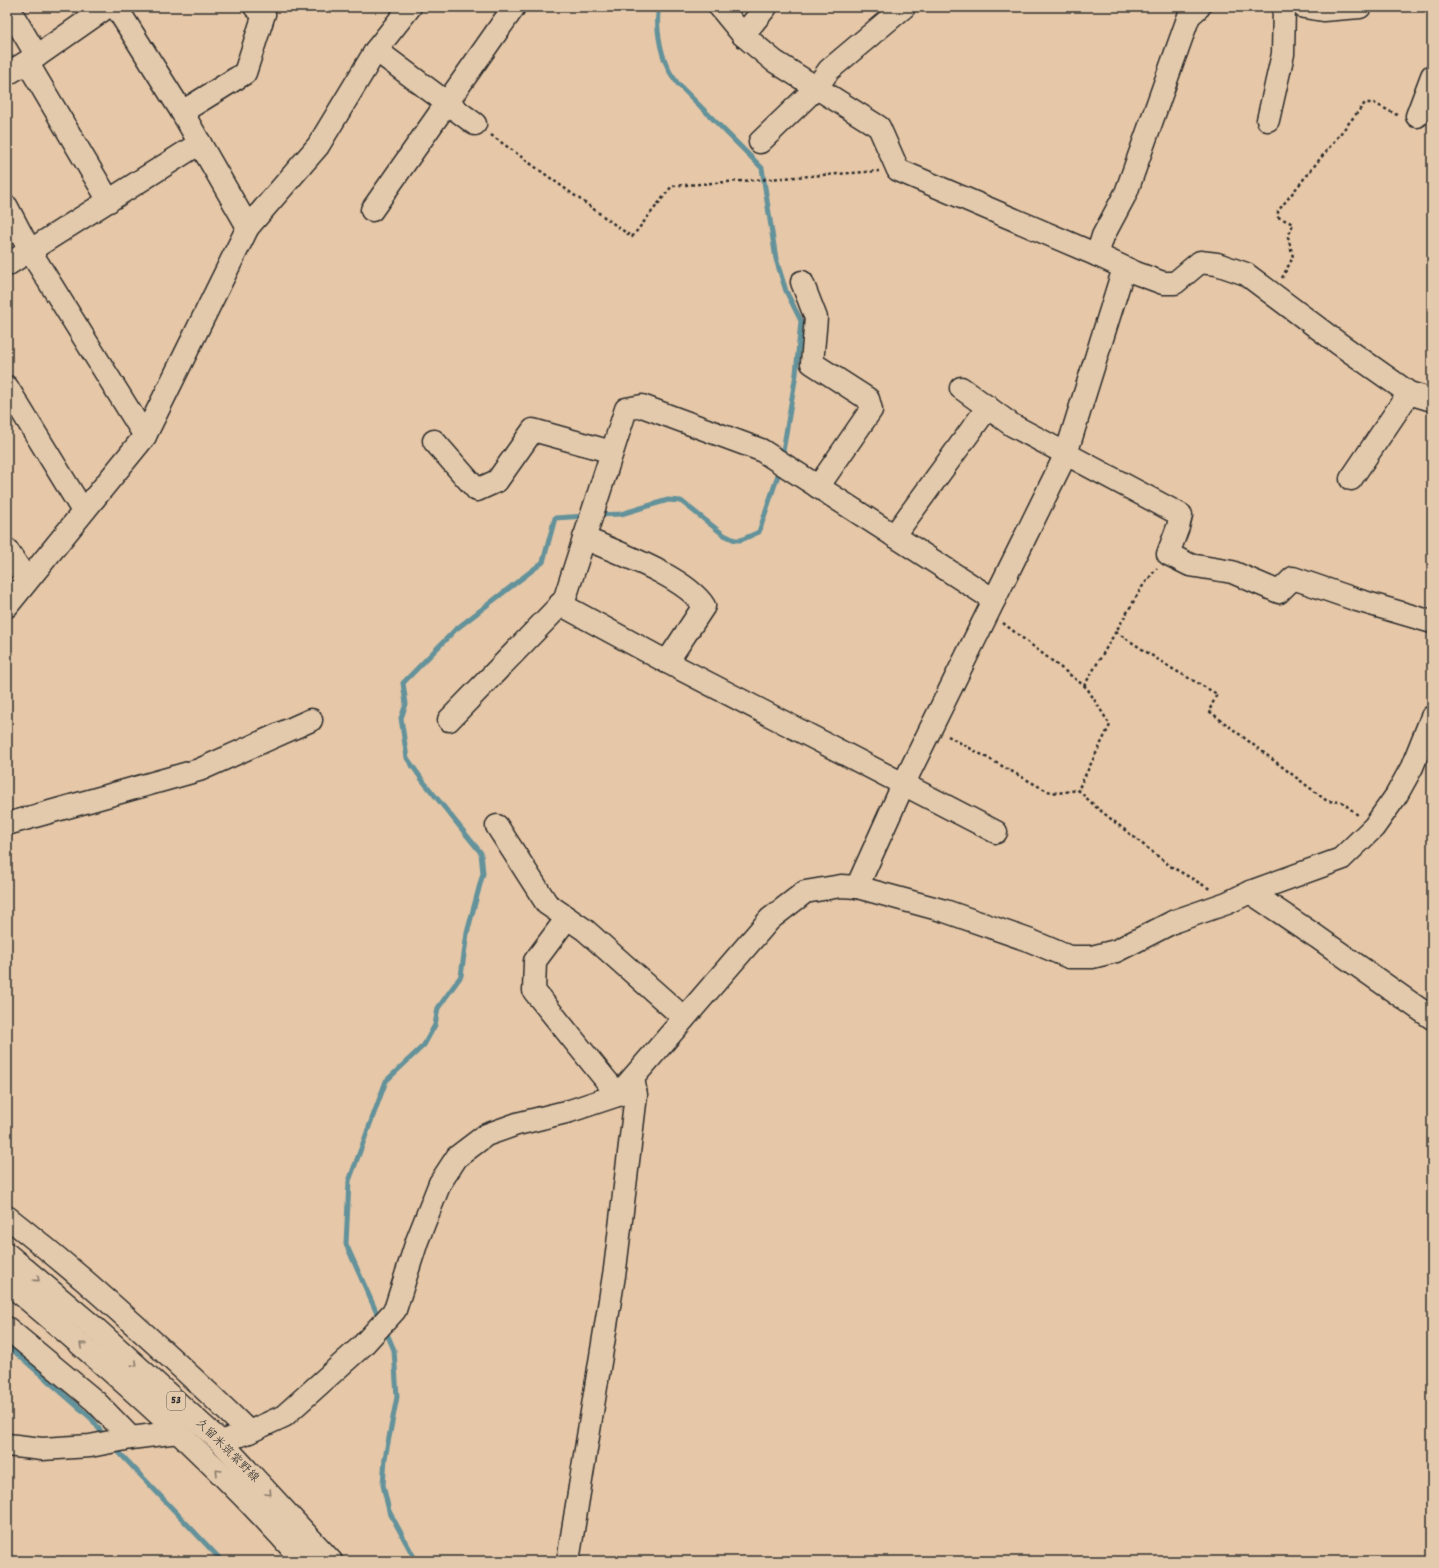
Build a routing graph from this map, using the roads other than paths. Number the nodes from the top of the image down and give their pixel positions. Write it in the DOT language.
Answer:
graph roads {
  1 [pos="8,7"];
  2 [pos="255,7"];
  3 [pos="410,7"];
  4 [pos="514,7"];
  5 [pos="720,7"];
  6 [pos="766,7"];
  7 [pos="904,7"];
  8 [pos="1198,7"];
  9 [pos="1284,7"];
  10 [pos="1304,7"];
  11 [pos="1360,7"];
  12 [pos="120,10"];
  13 [pos="743,35"];
  14 [pos="376,50"];
  15 [pos="32,59"];
  16 [pos="7,74"];
  17 [pos="1432,76"];
  18 [pos="816,88"];
  19 [pos="447,102"];
  20 [pos="182,112"];
  21 [pos="1417,116"];
  22 [pos="1268,120"];
  23 [pos="475,124"];
  24 [pos="760,142"];
  25 [pos="200,143"];
  26 [pos="109,201"];
  27 [pos="7,208"];
  28 [pos="372,210"];
  29 [pos="248,227"];
  30 [pos="30,251"];
  31 [pos="1098,255"];
  32 [pos="7,265"];
  33 [pos="1124,268"];
  34 [pos="802,282"];
  35 [pos="7,387"];
  36 [pos="961,388"];
  37 [pos="1409,393"];
  38 [pos="1432,400"];
  39 [pos="988,407"];
  40 [pos="145,436"];
  41 [pos="434,441"];
  42 [pos="612,452"];
  43 [pos="1066,454"];
  44 [pos="1351,479"];
  45 [pos="818,487"];
  46 [pos="83,511"];
  47 [pos="894,536"];
  48 [pos="584,538"];
  49 [pos="7,550"];
  50 [pos="27,580"];
  51 [pos="560,604"];
  52 [pos="7,606"];
  53 [pos="991,606"];
  54 [pos="1432,622"];
  55 [pos="667,662"];
  56 [pos="1432,717"];
  57 [pos="311,720"];
  58 [pos="449,720"];
  59 [pos="903,785"];
  60 [pos="7,824"];
  61 [pos="497,826"];
  62 [pos="996,832"];
  63 [pos="857,887"];
  64 [pos="1250,892"];
  65 [pos="566,918"];
  66 [pos="684,1018"];
  67 [pos="1432,1018"];
  68 [pos="633,1078"];
  69 [pos="618,1095"];
  70 [pos="7,1217"];
  71 [pos="7,1254"];
  72 [pos="7,1282"];
  73 [pos="7,1328"];
  74 [pos="178,1432"];
  75 [pos="249,1432"];
  76 [pos="131,1438"];
  77 [pos="221,1442"];
  78 [pos="7,1445"];
  79 [pos="303,1561"];
  80 [pos="331,1561"];
  81 [pos="568,1561"];
  1 -- 15 [label="street"];
  2 -- 20 [label="street"];
  3 -- 14 [label="street"];
  4 -- 19 [label="street"];
  5 -- 13 [label="street"];
  6 -- 13 [label="street"];
  7 -- 18 [label="street"];
  8 -- 31 [label="street"];
  9 -- 22 [label="street"];
  10 -- 11 [label="street"];
  12 -- 15 [label="street"];
  12 -- 20 [label="street"];
  13 -- 18 [label="street"];
  14 -- 19 [label="street"];
  14 -- 29 [label="street"];
  15 -- 16 [label="street"];
  15 -- 26 [label="street"];
  17 -- 21 [label="street"];
  18 -- 24 [label="street"];
  18 -- 31 [label="street"];
  19 -- 23 [label="street"];
  19 -- 28 [label="street"];
  20 -- 25 [label="street"];
  25 -- 26 [label="street"];
  25 -- 29 [label="street"];
  26 -- 30 [label="street"];
  27 -- 30 [label="street"];
  29 -- 40 [label="street"];
  30 -- 32 [label="street"];
  30 -- 40 [label="street"];
  31 -- 33 [label="street"];
  33 -- 37 [label="street"];
  33 -- 43 [label="street"];
  34 -- 45 [label="street"];
  35 -- 46 [label="street"];
  36 -- 39 [label="street"];
  37 -- 38 [label="street"];
  37 -- 44 [label="street"];
  39 -- 43 [label="street"];
  39 -- 47 [label="street"];
  40 -- 46 [label="street"];
  41 -- 42 [label="street"];
  42 -- 45 [label="street"];
  42 -- 48 [label="street"];
  43 -- 53 [label="street"];
  43 -- 54 [label="street"];
  45 -- 47 [label="street"];
  46 -- 50 [label="street"];
  47 -- 53 [label="street"];
  48 -- 51 [label="street"];
  48 -- 55 [label="street"];
  49 -- 50 [label="street"];
  50 -- 52 [label="street"];
  51 -- 55 [label="street"];
  51 -- 58 [label="street"];
  53 -- 59 [label="street"];
  55 -- 59 [label="street"];
  56 -- 64 [label="street"];
  57 -- 60 [label="street"];
  59 -- 62 [label="street"];
  59 -- 63 [label="street"];
  61 -- 65 [label="street"];
  63 -- 64 [label="street"];
  63 -- 66 [label="street"];
  64 -- 67 [label="street"];
  65 -- 66 [label="street"];
  65 -- 69 [label="street"];
  66 -- 68 [label="street"];
  68 -- 69 [label="street"];
  68 -- 81 [label="street"];
  69 -- 75 [label="street"];
  70 -- 75 [label="street"];
  71 -- 77 [label="street, 久留米筑紫野線 / 53, one-way"];
  74 -- 72 [label="street, 久留米筑紫野線 / 53, one-way"];
  73 -- 76 [label="street"];
  74 -- 76 [label="street"];
  79 -- 74 [label="street, 久留米筑紫野線 / 53, one-way"];
  75 -- 77 [label="street"];
  76 -- 78 [label="street"];
  77 -- 80 [label="street, 久留米筑紫野線 / 53, one-way"];
}
